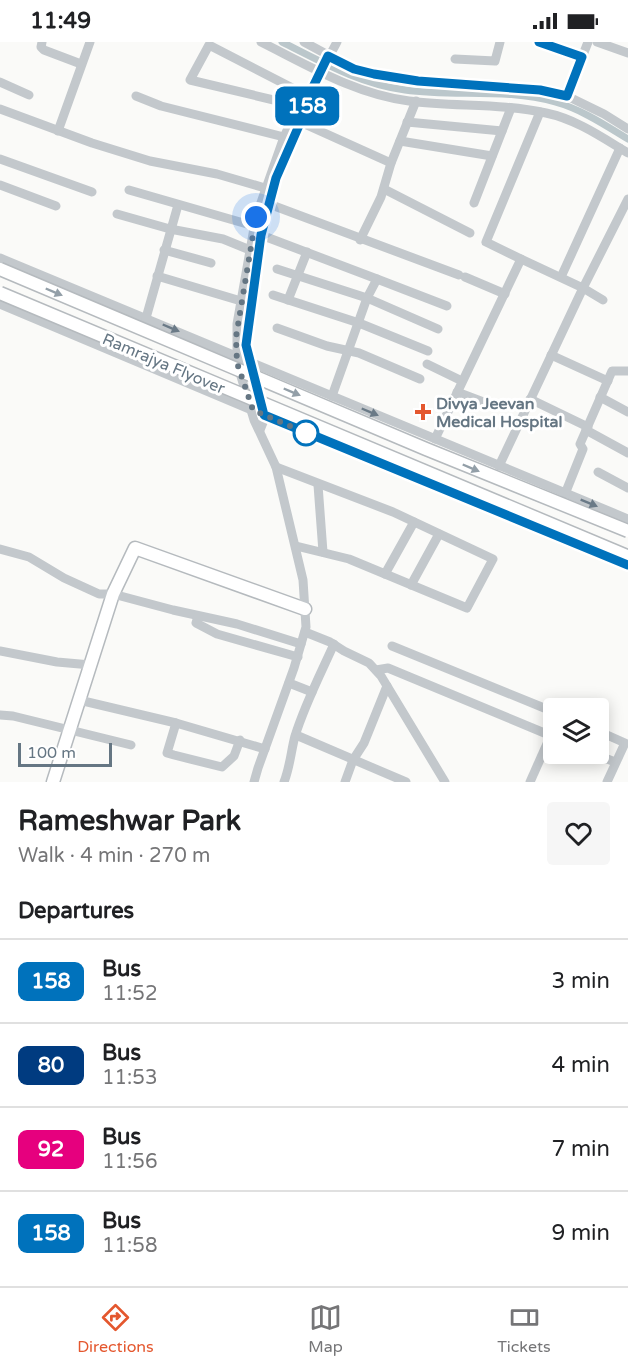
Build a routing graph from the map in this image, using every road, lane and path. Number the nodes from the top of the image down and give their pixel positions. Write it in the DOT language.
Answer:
graph roads {
  1 [pos="42,42"];
  2 [pos="90,42"];
  3 [pos="261,42"];
  4 [pos="304,42"];
  5 [pos="337,42"];
  6 [pos="500,42"];
  7 [pos="539,42"];
  8 [pos="588,42"];
  9 [pos="597,42"];
  10 [pos="628,53"];
  11 [pos="328,56"];
  12 [pos="582,57"];
  13 [pos="455,59"];
  14 [pos="81,64"];
  15 [pos="321,71"];
  16 [pos="0,82"];
  17 [pos="309,92"];
  18 [pos="29,94"];
  19 [pos="136,96"];
  20 [pos="567,96"];
  21 [pos="416,101"];
  22 [pos="299,106"];
  23 [pos="511,108"];
  24 [pos="2,110"];
  25 [pos="540,112"];
  26 [pos="0,122"];
  27 [pos="300,122"];
  28 [pos="407,122"];
  29 [pos="628,129"];
  30 [pos="58,131"];
  31 [pos="502,131"];
  32 [pos="284,137"];
  33 [pos="400,141"];
  34 [pos="624,151"];
  35 [pos="492,156"];
  36 [pos="0,159"];
  37 [pos="391,163"];
  38 [pos="0,185"];
  39 [pos="265,188"];
  40 [pos="384,189"];
  41 [pos="129,190"];
  42 [pos="92,192"];
  43 [pos="628,198"];
  44 [pos="474,203"];
  45 [pos="269,204"];
  46 [pos="178,205"];
  47 [pos="56,206"];
  48 [pos="117,214"];
  49 [pos="618,220"];
  50 [pos="628,225"];
  51 [pos="254,226"];
  52 [pos="170,229"];
  53 [pos="470,233"];
  54 [pos="261,235"];
  55 [pos="360,240"];
  56 [pos="164,250"];
  57 [pos="250,250"];
  58 [pos="306,252"];
  59 [pos="0,258"];
  60 [pos="521,259"];
  61 [pos="211,263"];
  62 [pos="0,269"];
  63 [pos="277,269"];
  64 [pos="157,276"];
  65 [pos="297,276"];
  66 [pos="561,278"];
  67 [pos="377,279"];
  68 [pos="583,288"];
  69 [pos="0,293"];
  70 [pos="505,294"];
  71 [pos="273,295"];
  72 [pos="368,298"];
  73 [pos="288,300"];
  74 [pos="603,300"];
  75 [pos="241,302"];
  76 [pos="0,304"];
  77 [pos="447,306"];
  78 [pos="146,318"];
  79 [pos="359,323"];
  80 [pos="277,328"];
  81 [pos="438,329"];
  82 [pos="348,351"];
  83 [pos="429,351"];
  84 [pos="551,355"];
  85 [pos="237,356"];
  86 [pos="249,362"];
  87 [pos="427,364"];
  88 [pos="628,371"];
  89 [pos="420,380"];
  90 [pos="462,381"];
  91 [pos="608,381"];
  92 [pos="457,392"];
  93 [pos="332,396"];
  94 [pos="600,397"];
  95 [pos="530,399"];
  96 [pos="486,403"];
  97 [pos="253,410"];
  98 [pos="628,412"];
  99 [pos="264,415"];
  100 [pos="587,429"];
  101 [pos="260,430"];
  102 [pos="435,439"];
  103 [pos="628,453"];
  104 [pos="499,466"];
  105 [pos="276,468"];
  106 [pos="598,472"];
  107 [pos="318,485"];
  108 [pos="628,488"];
  109 [pos="565,494"];
  110 [pos="628,519"];
  111 [pos="414,522"];
  112 [pos="628,531"];
  113 [pos="439,534"];
  114 [pos="296,546"];
  115 [pos="0,549"];
  116 [pos="323,552"];
  117 [pos="628,559"];
  118 [pos="385,574"];
  119 [pos="411,585"];
  120 [pos="113,594"];
  121 [pos="305,609"];
  122 [pos="198,616"];
  123 [pos="305,632"];
  124 [pos="301,644"];
  125 [pos="334,644"];
  126 [pos="392,646"];
  127 [pos="0,651"];
  128 [pos="298,657"];
  129 [pos="91,665"];
  130 [pos="376,670"];
  131 [pos="289,683"];
  132 [pos="387,686"];
  133 [pos="312,692"];
  134 [pos="79,700"];
  135 [pos="543,708"];
  136 [pos="0,715"];
  137 [pos="176,723"];
  138 [pos="543,730"];
  139 [pos="69,731"];
  140 [pos="296,735"];
  141 [pos="609,736"];
  142 [pos="240,741"];
  143 [pos="131,746"];
  144 [pos="265,749"];
  145 [pos="543,755"];
  146 [pos="353,760"];
  147 [pos="609,760"];
  148 [pos="615,762"];
  149 [pos="53,782"];
  150 [pos="255,782"];
  151 [pos="284,782"];
  152 [pos="345,782"];
  153 [pos="406,782"];
  154 [pos="445,782"];
  155 [pos="531,782"];
  156 [pos="607,782"];
  1 -- 14 [label="street"];
  2 -- 14 [label="street"];
  3 -- 15 [label="street"];
  4 -- 11 [label="street"];
  5 -- 11 [label="street"];
  6 -- 13 [label="street"];
  7 -- 12 [label="street"];
  8 -- 12 [label="street"];
  9 -- 10 [label="street"];
  11 -- 15 [label="street"];
  11 -- 20 [label="street"];
  12 -- 20 [label="street"];
  14 -- 30 [label="street"];
  15 -- 17 [label="street"];
  15 -- 21 [label="street"];
  16 -- 18 [label="street"];
  17 -- 22 [label="street"];
  17 -- 22 [label="street"];
  17 -- 27 [label="street"];
  19 -- 32 [label="street"];
  20 -- 29 [label="street"];
  21 -- 23 [label="street"];
  21 -- 28 [label="street"];
  22 -- 32 [label="street"];
  23 -- 25 [label="street"];
  23 -- 31 [label="street"];
  24 -- 26 [label="street"];
  24 -- 30 [label="street"];
  25 -- 34 [label="street"];
  25 -- 60 [label="street"];
  27 -- 37 [label="street"];
  27 -- 45 [label="street"];
  28 -- 31 [label="street"];
  28 -- 33 [label="street"];
  30 -- 39 [label="street"];
  31 -- 35 [label="street"];
  32 -- 39 [label="street"];
  33 -- 35 [label="street"];
  33 -- 37 [label="street"];
  34 -- 66 [label="street"];
  35 -- 44 [label="street"];
  36 -- 42 [label="street"];
  37 -- 40 [label="street"];
  38 -- 47 [label="street"];
  39 -- 51 [label="street"];
  40 -- 53 [label="street"];
  40 -- 55 [label="street"];
  41 -- 46 [label="street"];
  43 -- 49 [label="street"];
  45 -- 54 [label="street"];
  45 -- 55 [label="street"];
  46 -- 51 [label="street"];
  46 -- 52 [label="street"];
  48 -- 52 [label="street"];
  49 -- 50 [label="street"];
  49 -- 68 [label="street"];
  51 -- 57 [label="street"];
  52 -- 56 [label="street"];
  52 -- 57 [label="street"];
  54 -- 58 [label="street"];
  54 -- 86 [label="street"];
  55 -- 70 [label="street"];
  56 -- 61 [label="street"];
  56 -- 64 [label="street"];
  57 -- 75 [label="street"];
  58 -- 65 [label="street"];
  58 -- 67 [label="street"];
  59 -- 78 [label="street"];
  60 -- 66 [label="street"];
  60 -- 70 [label="street"];
  62 -- 112 [label="main road, Ramrajya Flyover, one-way, bridge"];
  63 -- 65 [label="street"];
  64 -- 75 [label="street"];
  64 -- 78 [label="street"];
  65 -- 72 [label="street"];
  65 -- 73 [label="street"];
  66 -- 68 [label="street"];
  67 -- 72 [label="street"];
  67 -- 77 [label="street"];
  68 -- 74 [label="street"];
  68 -- 84 [label="street"];
  69 -- 117 [label="main road, Ramrajya Flyover, bridge"];
  70 -- 90 [label="street"];
  71 -- 73 [label="street"];
  72 -- 79 [label="street"];
  72 -- 81 [label="street"];
  73 -- 79 [label="street"];
  75 -- 85 [label="street"];
  76 -- 97 [label="street"];
  78 -- 85 [label="street, one-way"];
  79 -- 82 [label="street"];
  79 -- 83 [label="street"];
  80 -- 82 [label="street"];
  82 -- 89 [label="street"];
  82 -- 93 [label="street"];
  84 -- 91 [label="street"];
  84 -- 95 [label="street"];
  85 -- 86 [label="street"];
  85 -- 97 [label="street"];
  86 -- 93 [label="street"];
  86 -- 99 [label="street"];
  87 -- 90 [label="street"];
  88 -- 91 [label="street"];
  90 -- 92 [label="street"];
  91 -- 94 [label="street"];
  92 -- 96 [label="street"];
  92 -- 102 [label="street"];
  93 -- 102 [label="street, one-way"];
  94 -- 98 [label="street"];
  94 -- 100 [label="street"];
  95 -- 100 [label="street"];
  95 -- 104 [label="street"];
  97 -- 99 [label="street"];
  97 -- 101 [label="street"];
  99 -- 101 [label="street"];
  99 -- 117 [label="street"];
  100 -- 103 [label="street"];
  100 -- 109 [label="street"];
  101 -- 105 [label="street"];
  102 -- 104 [label="street"];
  104 -- 109 [label="street"];
  105 -- 107 [label="street"];
  105 -- 114 [label="street"];
  106 -- 108 [label="street"];
  107 -- 111 [label="street"];
  107 -- 116 [label="street"];
  109 -- 110 [label="street, one-way"];
  111 -- 113 [label="street"];
  111 -- 118 [label="street"];
  113 -- 119 [label="street"];
  113 -- 119 [label="street"];
  114 -- 116 [label="street"];
  114 -- 121 [label="street"];
  115 -- 120 [label="street"];
  116 -- 118 [label="street"];
  118 -- 119 [label="street"];
  120 -- 121 [label="main road"];
  120 -- 122 [label="street"];
  120 -- 129 [label="main road"];
  121 -- 123 [label="street"];
  122 -- 124 [label="street"];
  122 -- 128 [label="street"];
  123 -- 124 [label="street"];
  123 -- 125 [label="street"];
  124 -- 128 [label="street"];
  125 -- 130 [label="street"];
  125 -- 133 [label="street"];
  126 -- 135 [label="street"];
  127 -- 129 [label="street"];
  128 -- 131 [label="street"];
  129 -- 134 [label="main road"];
  130 -- 132 [label="street"];
  130 -- 138 [label="street"];
  131 -- 133 [label="street"];
  131 -- 144 [label="street"];
  132 -- 146 [label="street"];
  132 -- 154 [label="street"];
  133 -- 140 [label="street"];
  134 -- 137 [label="street"];
  134 -- 139 [label="main road"];
  136 -- 139 [label="street"];
  137 -- 142 [label="street"];
  137 -- 142 [label="street"];
  139 -- 143 [label="street"];
  139 -- 149 [label="main road"];
  140 -- 146 [label="street"];
  140 -- 151 [label="street"];
  141 -- 148 [label="street"];
  142 -- 144 [label="street"];
  144 -- 150 [label="street"];
  145 -- 155 [label="street"];
  146 -- 152 [label="street"];
  146 -- 153 [label="street"];
  147 -- 148 [label="street"];
  148 -- 156 [label="street"];
}
